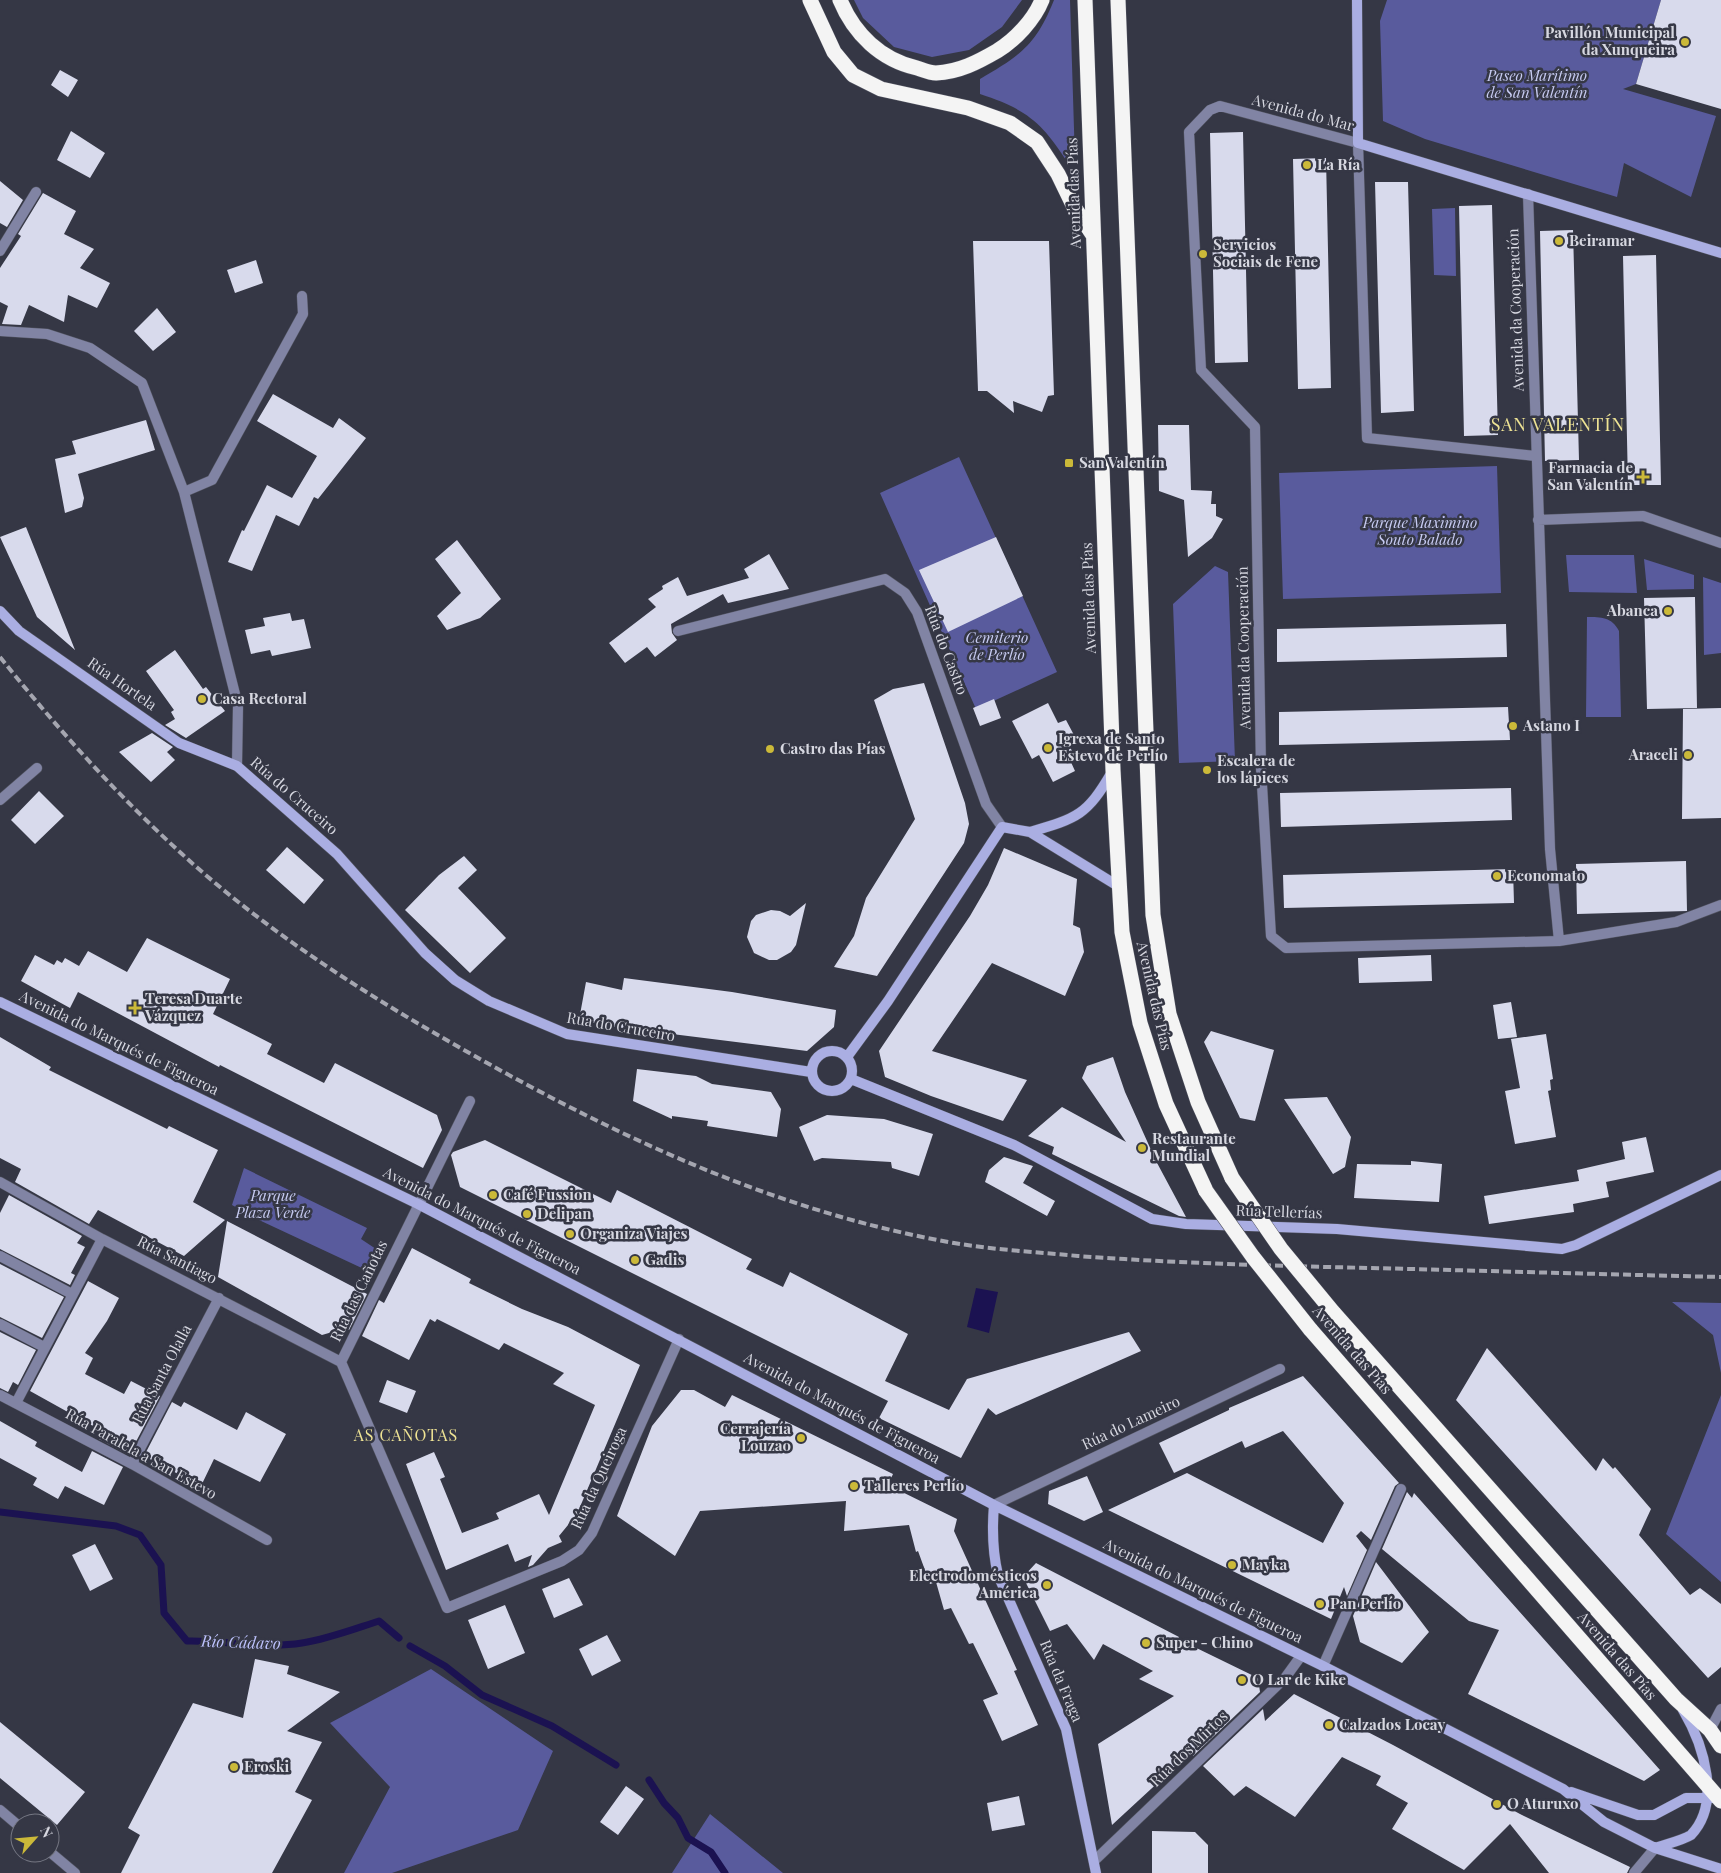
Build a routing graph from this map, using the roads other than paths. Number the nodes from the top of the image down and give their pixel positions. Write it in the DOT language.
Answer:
graph roads {
  1 [pos="810,0"];
  2 [pos="840,0"];
  3 [pos="1042,0"];
  4 [pos="1085,0"];
  5 [pos="1118,0"];
  6 [pos="1127,0"];
  7 [pos="1357,0"];
  8 [pos="1121,72"];
  9 [pos="1358,143"];
  10 [pos="36,192"];
  11 [pos="1528,194"];
  12 [pos="1093,235"];
  13 [pos="0,251"];
  14 [pos="1721,252"];
  15 [pos="302,296"];
  16 [pos="0,331"];
  17 [pos="1255,427"];
  18 [pos="1536,456"];
  19 [pos="184,492"];
  20 [pos="1538,520"];
  21 [pos="1721,543"];
  22 [pos="0,611"];
  23 [pos="678,632"];
  24 [pos="237,766"];
  25 [pos="37,768"];
  26 [pos="1113,770"];
  27 [pos="0,800"];
  28 [pos="1002,826"];
  29 [pos="1030,832"];
  30 [pos="1118,886"];
  31 [pos="1721,905"];
  32 [pos="1559,941"];
  33 [pos="0,1002"];
  34 [pos="847,1057"];
  35 [pos="811,1072"];
  36 [pos="851,1079"];
  37 [pos="470,1101"];
  38 [pos="1721,1175"];
  39 [pos="0,1182"];
  40 [pos="418,1204"];
  41 [pos="102,1239"];
  42 [pos="0,1256"];
  43 [pos="72,1294"];
  44 [pos="219,1298"];
  45 [pos="0,1324"];
  46 [pos="679,1339"];
  47 [pos="44,1347"];
  48 [pos="341,1362"];
  49 [pos="1280,1368"];
  50 [pos="0,1394"];
  51 [pos="16,1403"];
  52 [pos="132,1464"];
  53 [pos="1401,1489"];
  54 [pos="994,1504"];
  55 [pos="267,1540"];
  56 [pos="446,1608"];
  57 [pos="1301,1656"];
  58 [pos="1323,1666"];
  59 [pos="1676,1699"];
  60 [pos="1721,1708"];
  61 [pos="1710,1730"];
  62 [pos="1721,1746"];
  63 [pos="1563,1789"];
  64 [pos="1720,1799"];
  65 [pos="0,1810"];
  66 [pos="10,1818"];
  67 [pos="1655,1848"];
  68 [pos="60,1861"];
  69 [pos="1094,1861"];
  70 [pos="1721,1869"];
  71 [pos="74,1873"];
  72 [pos="1096,1873"];
  73 [pos="1634,1873"];
  1 -- 12 [label="highway"];
  2 -- 3 [label="highway"];
  4 -- 12 [label="highway, Avenida das Pías"];
  5 -- 8 [label="highway, Avenida das Pías"];
  6 -- 8 [label="highway"];
  7 -- 9 [label="street"];
  8 -- 59 [label="highway, Avenida das Pías, bridge"];
  9 -- 11 [label="street, Avenida do Mar"];
  9 -- 17 [label="street, Avenida do Mar"];
  9 -- 18 [label="street"];
  10 -- 13 [label="street"];
  11 -- 14 [label="street, Avenida do Mar"];
  11 -- 18 [label="street, Avenida da Cooperación"];
  12 -- 26 [label="highway, Avenida das Pías"];
  15 -- 19 [label="street"];
  16 -- 19 [label="street, Rúa do Cruceiro"];
  17 -- 32 [label="street, Avenida da Cooperación"];
  18 -- 20 [label="street, Avenida da Cooperación"];
  19 -- 24 [label="street, Rúa do Cruceiro"];
  20 -- 21 [label="street"];
  20 -- 32 [label="street, Avenida da Cooperación"];
  22 -- 24 [label="street, Rúa Hortela"];
  23 -- 28 [label="street, Rúa do Castro"];
  24 -- 35 [label="street, Rúa do Cruceiro"];
  25 -- 27 [label="street"];
  26 -- 29 [label="street"];
  26 -- 30 [label="highway, Avenida das Pías"];
  28 -- 29 [label="street"];
  28 -- 34 [label="street"];
  29 -- 30 [label="street"];
  30 -- 64 [label="highway, Avenida das Pías, bridge"];
  31 -- 32 [label="street, Avenida da Cooperación"];
  33 -- 40 [label="street, Avenida do Marqués de Figueroa"];
  34 -- 35 [label="street"];
  34 -- 36 [label="street"];
  35 -- 36 [label="street"];
  36 -- 38 [label="street, Rúa Tellerías"];
  37 -- 40 [label="street, Rúa das Cañotas"];
  39 -- 41 [label="street, Rúa Santiago"];
  40 -- 46 [label="street, Avenida do Marqués de Figueroa"];
  40 -- 48 [label="street, Rúa das Cañotas"];
  41 -- 43 [label="street"];
  41 -- 44 [label="street, Rúa Santiago"];
  42 -- 43 [label="street"];
  43 -- 47 [label="street"];
  44 -- 48 [label="street, Rúa Santiago"];
  44 -- 52 [label="street, Rúa Santa Olalla"];
  45 -- 47 [label="street"];
  46 -- 54 [label="street, Avenida do Marqués de Figueroa"];
  46 -- 56 [label="street, Rúa da Queiroga"];
  47 -- 51 [label="street"];
  48 -- 56 [label="street, Rúa das Cañotas"];
  49 -- 54 [label="street, Rúa do Lameiro"];
  50 -- 51 [label="street, Rúa Paralela a San Estevo"];
  51 -- 52 [label="street, Rúa Paralela a San Estevo"];
  52 -- 55 [label="street, Rúa Paralela a San Estevo"];
  53 -- 58 [label="street"];
  54 -- 57 [label="street, Avenida do Marqués de Figueroa"];
  54 -- 69 [label="street, Rúa da Fraga"];
  57 -- 58 [label="street, Avenida do Marqués de Figueroa"];
  57 -- 69 [label="street, Rúa dos Mirtos"];
  58 -- 63 [label="street, Avenida do Marqués de Figueroa"];
  59 -- 61 [label="highway, Avenida das Pías"];
  59 -- 64 [label="street"];
  60 -- 61 [label="street"];
  61 -- 62 [label="highway, Avenida das Pías"];
  63 -- 64 [label="street"];
  63 -- 67 [label="street, Avenida do Marqués de Figueroa"];
  64 -- 67 [label="street"];
  65 -- 66 [label="street"];
  67 -- 70 [label="street, Avenida do Marqués de Figueroa"];
  67 -- 73 [label="street"];
  68 -- 71 [label="street"];
  69 -- 72 [label="street, Rúa da Fraga"];
}
